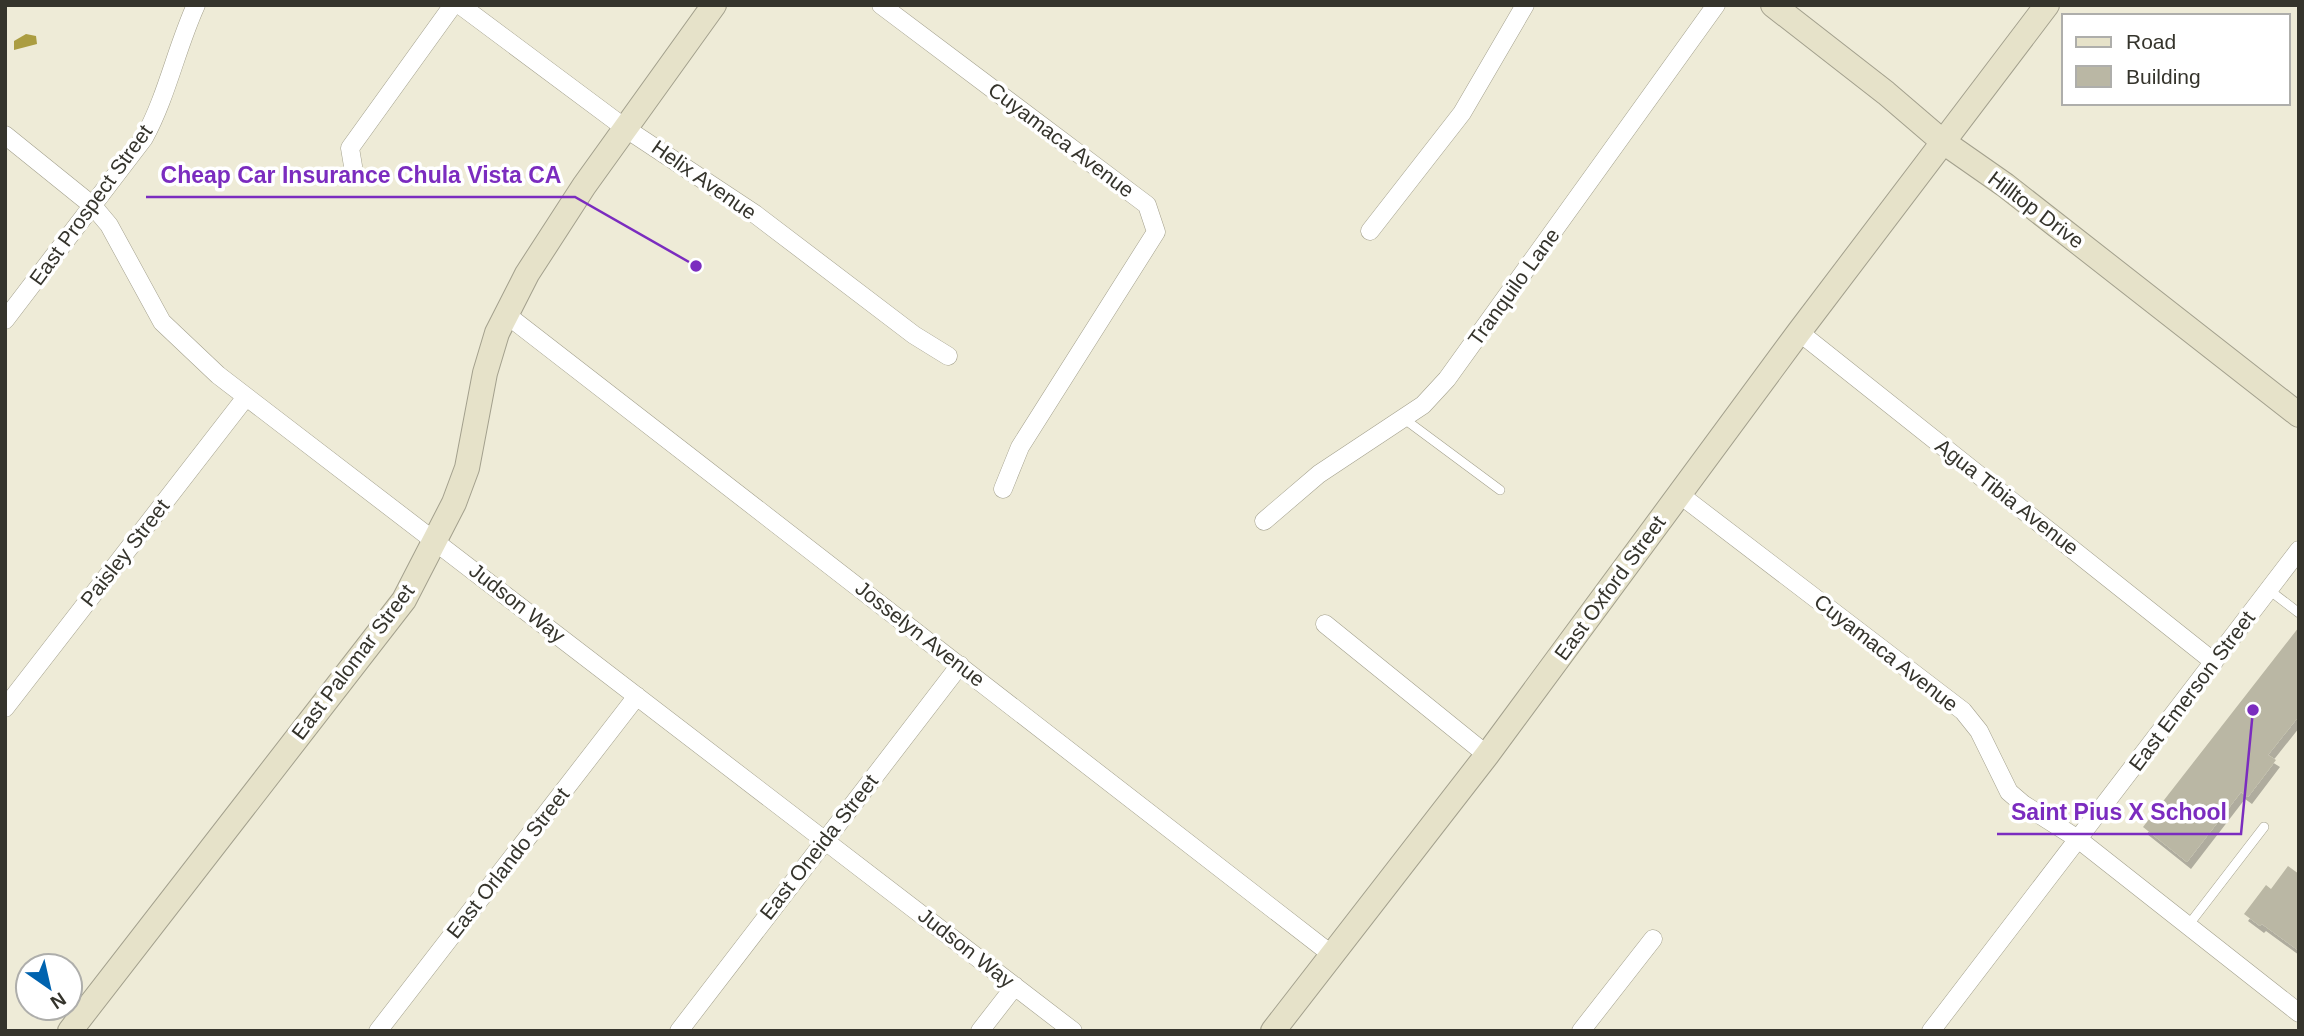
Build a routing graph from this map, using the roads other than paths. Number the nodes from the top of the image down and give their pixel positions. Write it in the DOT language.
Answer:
graph roads {
  1 [pos="196,5"];
  2 [pos="453,5"];
  3 [pos="460,5"];
  4 [pos="714,5"];
  5 [pos="881,5"];
  6 [pos="1525,5"];
  7 [pos="1716,5"];
  8 [pos="1773,5"];
  9 [pos="2047,5"];
  10 [pos="625,128"];
  11 [pos="5,135"];
  12 [pos="1942,141"];
  13 [pos="354,166"];
  14 [pos="93,206"];
  15 [pos="1370,231"];
  16 [pos="507,315"];
  17 [pos="5,320"];
  18 [pos="1799,332"];
  19 [pos="948,356"];
  20 [pos="246,397"];
  21 [pos="2299,415"];
  22 [pos="1402,418"];
  23 [pos="1003,489"];
  24 [pos="1500,490"];
  25 [pos="1679,494"];
  26 [pos="1264,521"];
  27 [pos="436,540"];
  28 [pos="2299,550"];
  29 [pos="2269,590"];
  30 [pos="2299,613"];
  31 [pos="1325,624"];
  32 [pos="2214,662"];
  33 [pos="960,664"];
  34 [pos="637,695"];
  35 [pos="5,708"];
  36 [pos="1487,755"];
  37 [pos="2264,827"];
  38 [pos="825,839"];
  39 [pos="2078,839"];
  40 [pos="2188,928"];
  41 [pos="1653,939"];
  42 [pos="1331,954"];
  43 [pos="1015,986"];
  44 [pos="2299,1013"];
  45 [pos="1933,1030"];
  46 [pos="69,1031"];
  47 [pos="378,1031"];
  48 [pos="679,1031"];
  49 [pos="980,1031"];
  50 [pos="1073,1031"];
  51 [pos="1273,1031"];
  52 [pos="1581,1031"];
  1 -- 14 [label="street, East Prospect Street"];
  2 -- 13 [label="street"];
  3 -- 10 [label="street, Helix Avenue"];
  4 -- 10 [label="main road, East Palomar Street"];
  5 -- 23 [label="street, Cuyamaca Avenue"];
  6 -- 15 [label="street"];
  7 -- 22 [label="street, Tranquilo Lane"];
  8 -- 12 [label="main road, Hilltop Drive"];
  9 -- 12 [label="main road, East Oxford Street"];
  10 -- 16 [label="main road, East Palomar Street"];
  10 -- 19 [label="street, Helix Avenue"];
  11 -- 14 [label="street, Judson Way"];
  12 -- 18 [label="main road, East Oxford Street"];
  12 -- 21 [label="main road, Hilltop Drive"];
  14 -- 17 [label="street, East Prospect Street"];
  14 -- 20 [label="street, Judson Way"];
  16 -- 27 [label="main road, East Palomar Street"];
  16 -- 33 [label="street, Josselyn Avenue"];
  18 -- 25 [label="main road, East Oxford Street"];
  18 -- 32 [label="street, Agua Tibia Avenue"];
  20 -- 27 [label="street, Judson Way"];
  20 -- 35 [label="street, Paisley Street"];
  22 -- 24 [label="lane"];
  22 -- 26 [label="street, Tranquilo Lane"];
  25 -- 36 [label="main road, East Oxford Street"];
  25 -- 39 [label="street, Cuyamaca Avenue"];
  27 -- 34 [label="street, Judson Way"];
  27 -- 46 [label="main road, East Palomar Street"];
  28 -- 29 [label="street, East Emerson Street"];
  29 -- 30 [label="lane"];
  29 -- 32 [label="street, East Emerson Street"];
  31 -- 36 [label="street"];
  32 -- 39 [label="street, East Emerson Street"];
  33 -- 38 [label="street, East Oneida Street"];
  33 -- 42 [label="street, Josselyn Avenue"];
  34 -- 38 [label="street, Judson Way"];
  34 -- 47 [label="street, East Orlando Street"];
  36 -- 42 [label="main road, East Oxford Street"];
  37 -- 40 [label="lane"];
  38 -- 43 [label="street, Judson Way"];
  38 -- 48 [label="street, East Oneida Street"];
  39 -- 40 [label="street, Cuyamaca Avenue"];
  39 -- 45 [label="street, East Emerson Street"];
  40 -- 44 [label="street, Cuyamaca Avenue"];
  41 -- 52 [label="street"];
  42 -- 51 [label="main road, East Oxford Street"];
  43 -- 49 [label="street"];
  43 -- 50 [label="street, Judson Way"];
}
